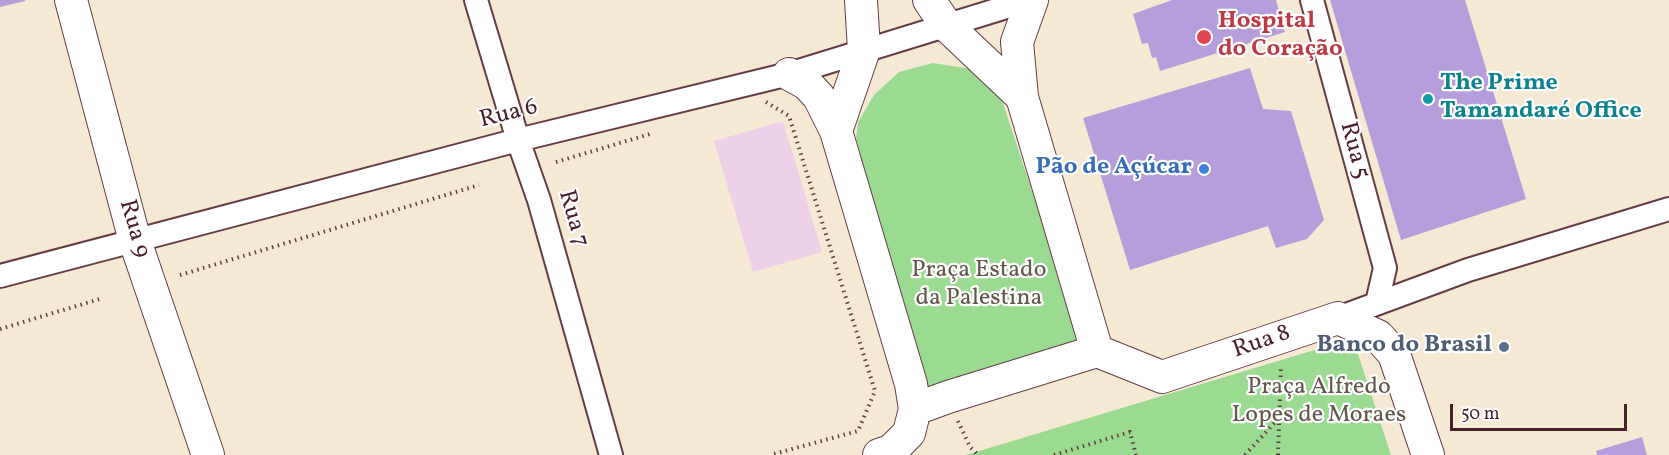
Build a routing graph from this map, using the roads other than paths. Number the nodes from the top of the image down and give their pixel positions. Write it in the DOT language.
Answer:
graph roads {
  1 [pos="70,0"];
  2 [pos="476,0"];
  3 [pos="861,0"];
  4 [pos="1031,0"];
  5 [pos="1312,0"];
  6 [pos="938,13"];
  7 [pos="864,50"];
  8 [pos="789,74"];
  9 [pos="1022,97"];
  10 [pos="836,131"];
  11 [pos="518,140"];
  12 [pos="1669,209"];
  13 [pos="135,241"];
  14 [pos="0,276"];
  15 [pos="1377,303"];
  16 [pos="1338,318"];
  17 [pos="1097,351"];
  18 [pos="915,410"];
  19 [pos="208,455"];
  20 [pos="611,455"];
  21 [pos="879,455"];
  22 [pos="1428,455"];
  1 -- 13 [label="main road, Rua 9"];
  2 -- 11 [label="street, Rua 7"];
  3 -- 7 [label="main road"];
  4 -- 6 [label="street, Rua 6"];
  4 -- 9 [label="main road"];
  5 -- 15 [label="street, Rua 5"];
  6 -- 7 [label="street, Rua 6"];
  6 -- 9 [label="main road"];
  7 -- 8 [label="street, Rua 6"];
  7 -- 10 [label="main road"];
  8 -- 10 [label="main road"];
  8 -- 11 [label="street, Rua 6"];
  9 -- 17 [label="main road"];
  10 -- 18 [label="main road"];
  11 -- 13 [label="street, Rua 6"];
  11 -- 20 [label="street, Rua 7"];
  12 -- 15 [label="street, Rua 8"];
  13 -- 14 [label="street, Rua 6"];
  13 -- 19 [label="main road, Rua 9"];
  15 -- 16 [label="street, Rua 8"];
  16 -- 17 [label="main road, Rua 8"];
  16 -- 22 [label="main road"];
  17 -- 18 [label="main road"];
  18 -- 21 [label="main road"];
}
